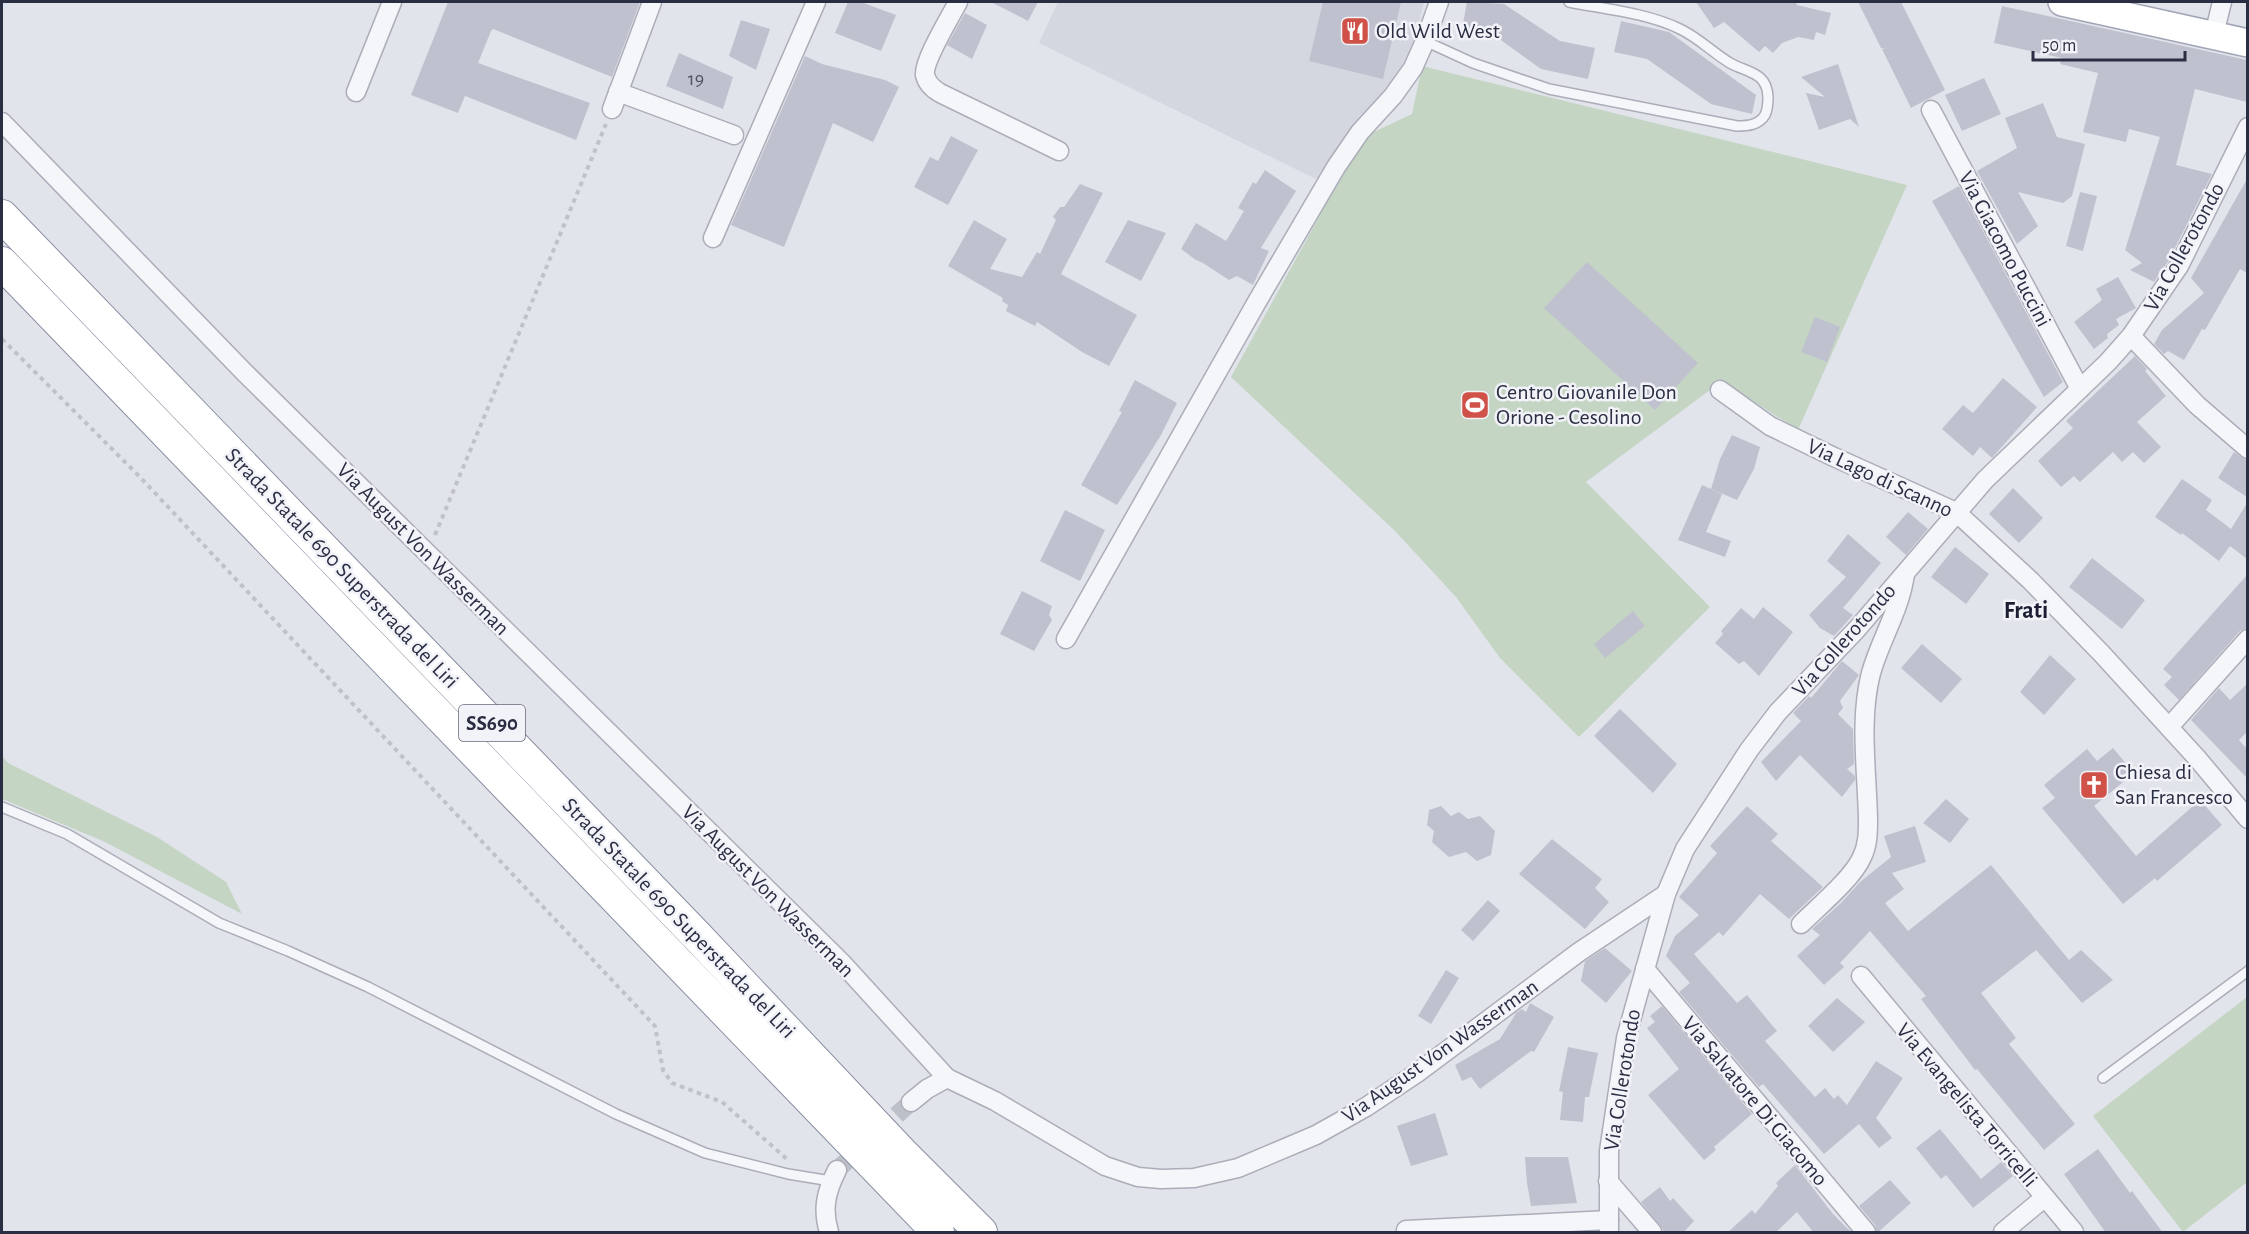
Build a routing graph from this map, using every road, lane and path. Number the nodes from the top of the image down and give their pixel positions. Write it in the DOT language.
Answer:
graph roads {
  1 [pos="392,2"];
  2 [pos="652,2"];
  3 [pos="816,2"];
  4 [pos="958,2"];
  5 [pos="1438,2"];
  6 [pos="1569,2"];
  7 [pos="2062,2"];
  8 [pos="2222,2"];
  9 [pos="2214,35"];
  10 [pos="1425,41"];
  11 [pos="2247,43"];
  12 [pos="356,92"];
  13 [pos="615,101"];
  14 [pos="1931,110"];
  15 [pos="2,123"];
  16 [pos="2247,127"];
  17 [pos="734,135"];
  18 [pos="1059,152"];
  19 [pos="2,216"];
  20 [pos="713,238"];
  21 [pos="2,263"];
  22 [pos="2131,336"];
  23 [pos="2,339"];
  24 [pos="2080,389"];
  25 [pos="1720,390"];
  26 [pos="2247,449"];
  27 [pos="1956,512"];
  28 [pos="428,553"];
  29 [pos="1905,573"];
  30 [pos="1066,639"];
  31 [pos="2247,639"];
  32 [pos="2169,727"];
  33 [pos="2,807"];
  34 [pos="2247,819"];
  35 [pos="1666,894"];
  36 [pos="1801,924"];
  37 [pos="1645,969"];
  38 [pos="2247,971"];
  39 [pos="1861,976"];
  40 [pos="947,1078"];
  41 [pos="2103,1078"];
  42 [pos="911,1102"];
  43 [pos="834,1176"];
  44 [pos="808,1177"];
  45 [pos="1608,1181"];
  46 [pos="2044,1198"];
  47 [pos="1609,1226"];
  48 [pos="1406,1230"];
  49 [pos="829,1233"];
  50 [pos="938,1233"];
  51 [pos="981,1233"];
  52 [pos="1652,1233"];
  53 [pos="1866,1233"];
  54 [pos="2003,1233"];
  55 [pos="2074,1233"];
  1 -- 12 [label="street"];
  2 -- 13 [label="street"];
  3 -- 20 [label="street"];
  4 -- 18 [label="street"];
  5 -- 10 [label="street"];
  6 -- 10 [label="lane"];
  7 -- 9 [label="main road"];
  8 -- 9 [label="street"];
  9 -- 11 [label="main road"];
  10 -- 30 [label="street"];
  13 -- 17 [label="street"];
  13 -- 28 [label="path"];
  14 -- 24 [label="street, Via Giacomo Puccini"];
  15 -- 28 [label="street, Via August Von Wasserman"];
  16 -- 22 [label="street, Via Collerotondo"];
  19 -- 51 [label="highway, Strada Statale 690 Superstrada del Liri / SS690"];
  21 -- 50 [label="highway, Strada Statale 690 Superstrada del Liri / SS690"];
  22 -- 24 [label="street, Via Collerotondo"];
  22 -- 26 [label="street"];
  23 -- 44 [label="path"];
  24 -- 27 [label="street, Via Collerotondo"];
  25 -- 27 [label="street, Via Lago di Scanno"];
  27 -- 29 [label="street, Via Collerotondo"];
  27 -- 32 [label="street, Via Lago di Scanno"];
  28 -- 40 [label="street, Via August Von Wasserman"];
  29 -- 35 [label="street, Via Collerotondo"];
  29 -- 36 [label="street"];
  31 -- 32 [label="street"];
  32 -- 34 [label="street, Via Lago di Scanno"];
  33 -- 44 [label="lane"];
  35 -- 37 [label="street, Via Collerotondo"];
  35 -- 40 [label="street, Via August Von Wasserman"];
  37 -- 45 [label="street, Via Collerotondo"];
  37 -- 53 [label="street, Via Salvatore Di Giacomo"];
  38 -- 41 [label="lane"];
  39 -- 46 [label="street, Via Evangelista Torricelli"];
  40 -- 42 [label="street"];
  43 -- 44 [label="lane"];
  43 -- 49 [label="street"];
  45 -- 47 [label="street, Via Collerotondo"];
  45 -- 52 [label="street"];
  46 -- 54 [label="street"];
  46 -- 55 [label="street, Via Evangelista Torricelli"];
  47 -- 48 [label="street"];
}
